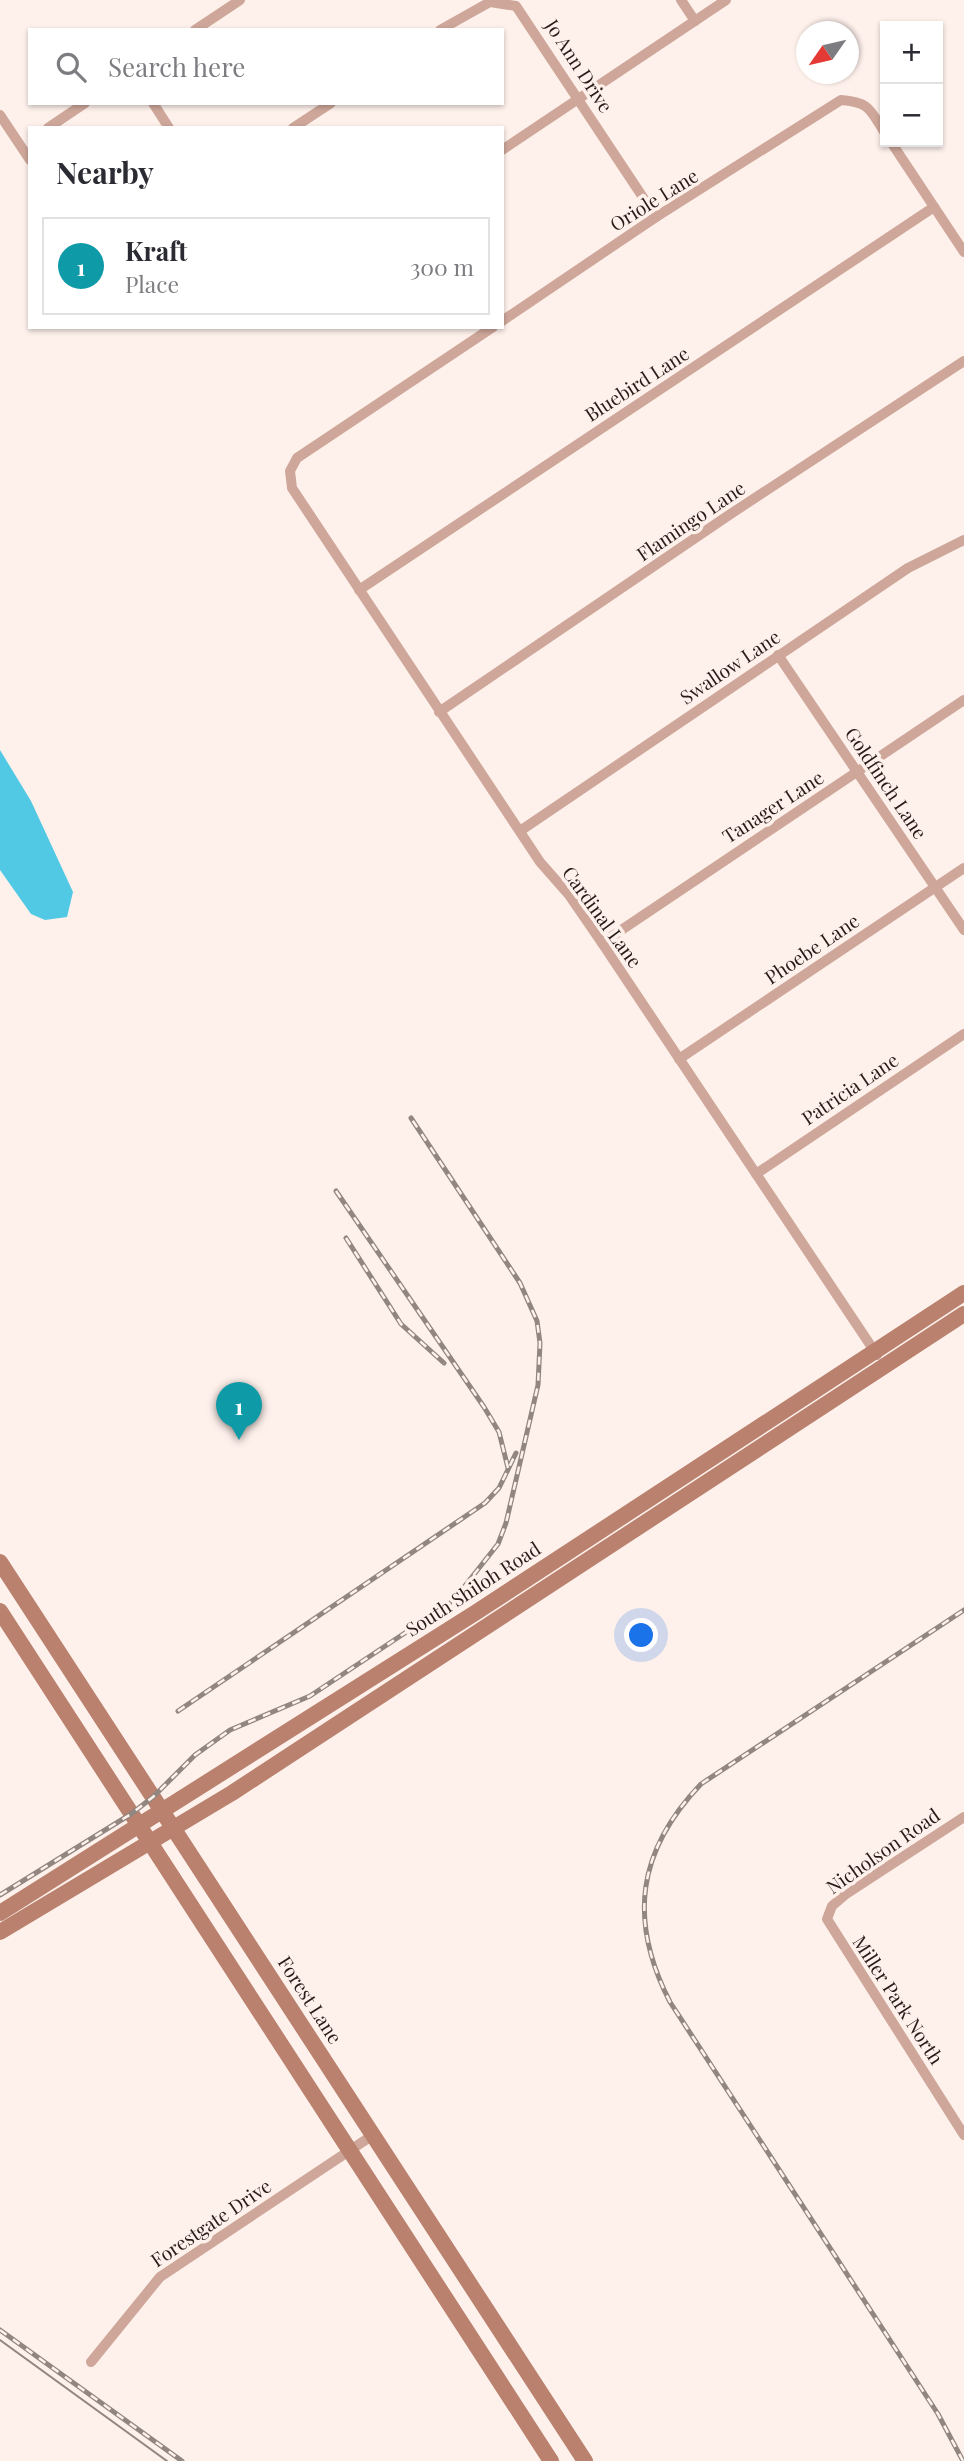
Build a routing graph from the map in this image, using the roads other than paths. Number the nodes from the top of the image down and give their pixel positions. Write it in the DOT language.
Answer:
graph roads {
  1 [pos="240,0"];
  2 [pos="681,0"];
  3 [pos="726,0"];
  4 [pos="695,21"];
  5 [pos="198,28"];
  6 [pos="444,28"];
  7 [pos="579,99"];
  8 [pos="82,105"];
  9 [pos="154,105"];
  10 [pos="328,105"];
  11 [pos="0,115"];
  12 [pos="880,125"];
  13 [pos="51,126"];
  14 [pos="168,126"];
  15 [pos="296,126"];
  16 [pos="25,143"];
  17 [pos="894,147"];
  18 [pos="504,149"];
  19 [pos="933,207"];
  20 [pos="656,217"];
  21 [pos="964,252"];
  22 [pos="504,320"];
  23 [pos="490,329"];
  24 [pos="964,361"];
  25 [pos="964,540"];
  26 [pos="359,590"];
  27 [pos="778,655"];
  28 [pos="964,700"];
  29 [pos="439,712"];
  30 [pos="858,772"];
  31 [pos="520,831"];
  32 [pos="964,868"];
  33 [pos="934,887"];
  34 [pos="964,930"];
  35 [pos="602,943"];
  36 [pos="964,1034"];
  37 [pos="679,1059"];
  38 [pos="756,1174"];
  39 [pos="964,1293"];
  40 [pos="964,1314"];
  41 [pos="880,1359"];
  42 [pos="0,1562"];
  43 [pos="0,1611"];
  44 [pos="163,1811"];
  45 [pos="964,1816"];
  46 [pos="138,1825"];
  47 [pos="175,1828"];
  48 [pos="151,1842"];
  49 [pos="0,1913"];
  50 [pos="827,1919"];
  51 [pos="0,1932"];
  52 [pos="373,2135"];
  53 [pos="964,2135"];
  54 [pos="350,2151"];
  55 [pos="452,2257"];
  56 [pos="429,2273"];
  57 [pos="91,2362"];
  58 [pos="551,2461"];
  59 [pos="585,2461"];
  1 -- 5 [label="street"];
  2 -- 4 [label="street"];
  3 -- 4 [label="street"];
  4 -- 7 [label="street"];
  6 -- 7 [label="street, Jo Ann Drive"];
  7 -- 18 [label="street"];
  7 -- 20 [label="street, Jo Ann Drive"];
  8 -- 13 [label="street"];
  9 -- 14 [label="street"];
  10 -- 15 [label="street"];
  11 -- 16 [label="street"];
  12 -- 20 [label="street, Oriole Lane"];
  17 -- 19 [label="street"];
  19 -- 21 [label="street"];
  19 -- 26 [label="street, Bluebird Lane"];
  20 -- 22 [label="street, Oriole Lane"];
  23 -- 26 [label="street, Cardinal Lane"];
  24 -- 29 [label="street, Flamingo Lane"];
  25 -- 27 [label="street, Swallow Lane"];
  26 -- 29 [label="street, Cardinal Lane"];
  27 -- 30 [label="street, Goldfinch Lane"];
  27 -- 31 [label="street, Swallow Lane"];
  28 -- 30 [label="street, Tanager Lane"];
  29 -- 31 [label="street, Cardinal Lane"];
  30 -- 33 [label="street, Goldfinch Lane"];
  30 -- 35 [label="street, Tanager Lane"];
  31 -- 35 [label="street, Cardinal Lane"];
  32 -- 33 [label="street, Phoebe Lane"];
  33 -- 34 [label="street, Goldfinch Lane"];
  33 -- 37 [label="street, Phoebe Lane"];
  35 -- 37 [label="street, Cardinal Lane"];
  36 -- 38 [label="street, Patricia Lane"];
  37 -- 38 [label="street, Cardinal Lane"];
  38 -- 41 [label="street, Cardinal Lane"];
  39 -- 41 [label="main road, South Shiloh Road"];
  40 -- 41 [label="main road, South Shiloh Road"];
  41 -- 44 [label="main road, South Shiloh Road"];
  41 -- 47 [label="main road, South Shiloh Road"];
  42 -- 44 [label="main road, Forest Lane"];
  43 -- 46 [label="main road"];
  44 -- 46 [label="main road, South Shiloh Road"];
  44 -- 47 [label="main road, Forest Lane"];
  45 -- 50 [label="street, Nicholson Road"];
  46 -- 48 [label="main road"];
  46 -- 49 [label="main road, South Shiloh Road"];
  47 -- 48 [label="main road, South Shiloh Road"];
  47 -- 52 [label="main road, Forest Lane"];
  48 -- 51 [label="main road, South Shiloh Road"];
  48 -- 54 [label="main road"];
  50 -- 53 [label="street, Miller Park North"];
  52 -- 54 [label="street, Forestgate Drive"];
  52 -- 55 [label="main road, Forest Lane"];
  54 -- 56 [label="main road"];
  54 -- 57 [label="street, Forestgate Drive"];
  55 -- 56 [label="main road"];
  55 -- 59 [label="main road, Forest Lane"];
  56 -- 58 [label="main road"];
}
